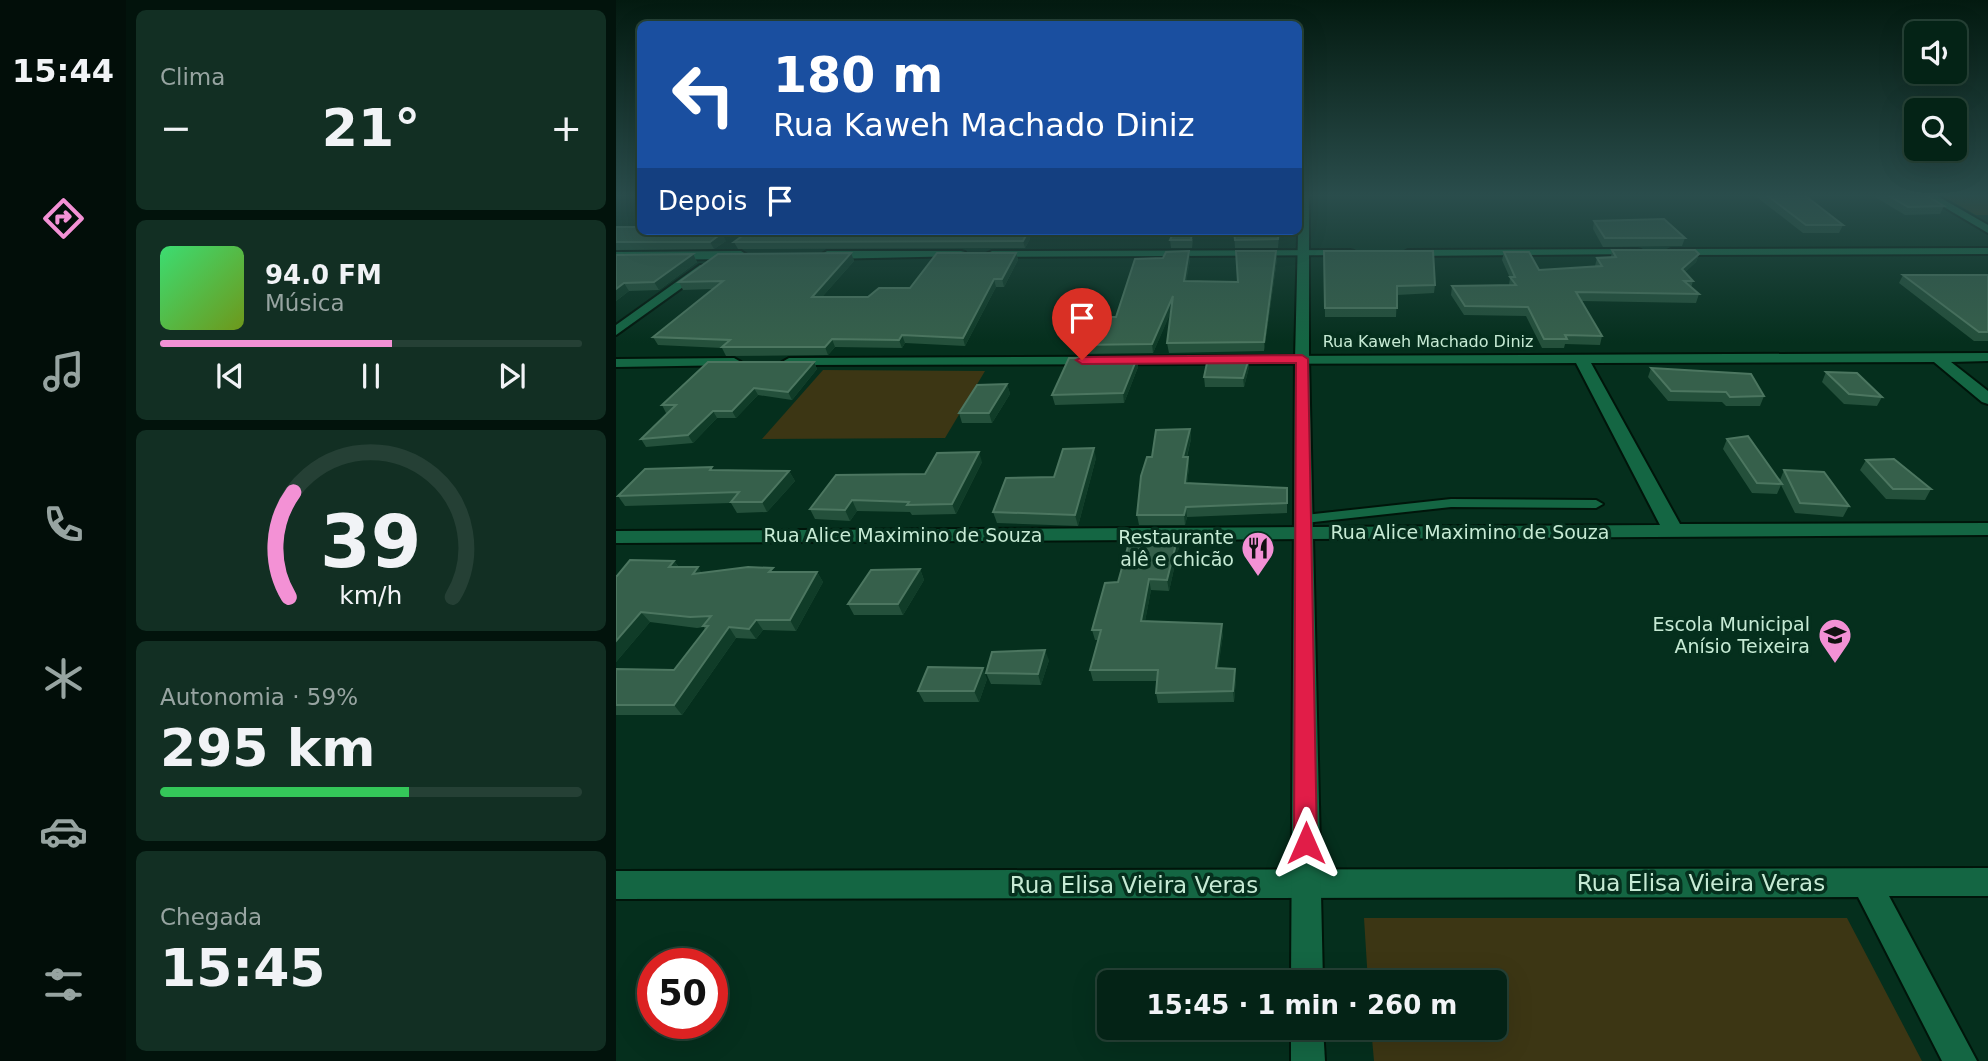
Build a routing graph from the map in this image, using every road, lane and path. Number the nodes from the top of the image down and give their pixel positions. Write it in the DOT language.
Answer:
graph roads {
  1 [pos="734,244"];
  2 [pos="1304,244"];
  3 [pos="1988,251"];
  4 [pos="1304,253"];
  5 [pos="1360,253"];
  6 [pos="1402,253"];
  7 [pos="969,254"];
  8 [pos="983,254"];
  9 [pos="760,255"];
  10 [pos="816,255"];
  11 [pos="616,256"];
  12 [pos="718,256"];
  13 [pos="616,331"];
  14 [pos="1937,356"];
  15 [pos="1988,357"];
  16 [pos="1581,358"];
  17 [pos="1302,359"];
  18 [pos="616,363"];
  19 [pos="1988,400"];
  20 [pos="1596,504"];
  21 [pos="1305,526"];
  22 [pos="1988,530"];
  23 [pos="1674,531"];
  24 [pos="616,537"];
  25 [pos="1988,882"];
  26 [pos="1866,883"];
  27 [pos="1306,884"];
  28 [pos="616,885"];
  29 [pos="1307,970"];
  30 [pos="1307,1040"];
  31 [pos="1308,1061"];
  32 [pos="1961,1061"];
  1 -- 12 [label="street"];
  2 -- 4 [label="street"];
  3 -- 6 [label="street"];
  4 -- 5 [label="street"];
  4 -- 8 [label="street"];
  4 -- 17 [label="street"];
  7 -- 10 [label="street"];
  9 -- 12 [label="street"];
  11 -- 12 [label="street"];
  12 -- 13 [label="street"];
  14 -- 15 [label="street, Rua Kaweh Machado Diniz"];
  14 -- 16 [label="street, Rua Kaweh Machado Diniz"];
  14 -- 19 [label="street"];
  16 -- 17 [label="street, Rua Kaweh Machado Diniz"];
  16 -- 23 [label="street"];
  17 -- 18 [label="street, Rua Kaweh Machado Diniz"];
  17 -- 21 [label="street"];
  20 -- 21 [label="lane"];
  21 -- 23 [label="street, Rua Alice Maximino de Souza"];
  21 -- 24 [label="street, Rua Alice Maximino de Souza"];
  21 -- 27 [label="street"];
  22 -- 23 [label="street, Rua Alice Maximino de Souza"];
  25 -- 26 [label="street, Rua Elisa Vieira Veras"];
  26 -- 27 [label="street, Rua Elisa Vieira Veras"];
  26 -- 32 [label="street"];
  27 -- 28 [label="street, Rua Elisa Vieira Veras"];
  27 -- 29 [label="street"];
  30 -- 31 [label="street"];
}
